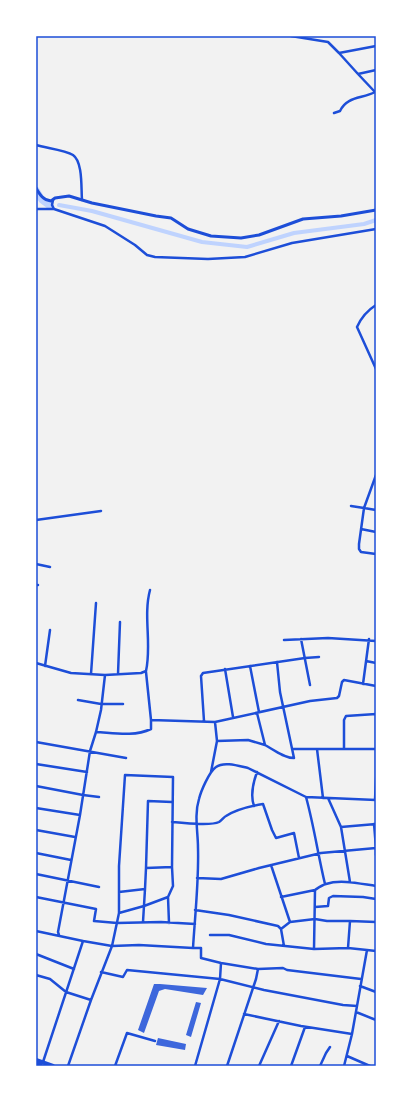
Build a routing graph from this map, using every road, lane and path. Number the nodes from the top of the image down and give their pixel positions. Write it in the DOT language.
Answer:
graph roads {
  1 [pos="292,36"];
  2 [pos="376,46"];
  3 [pos="339,53"];
  4 [pos="376,70"];
  5 [pos="358,74"];
  6 [pos="334,113"];
  7 [pos="36,145"];
  8 [pos="36,188"];
  9 [pos="53,200"];
  10 [pos="82,200"];
  11 [pos="36,209"];
  12 [pos="54,209"];
  13 [pos="376,210"];
  14 [pos="376,229"];
  15 [pos="376,305"];
  16 [pos="376,369"];
  17 [pos="376,475"];
  18 [pos="351,506"];
  19 [pos="364,508"];
  20 [pos="376,510"];
  21 [pos="101,511"];
  22 [pos="36,520"];
  23 [pos="361,529"];
  24 [pos="376,532"];
  25 [pos="376,554"];
  26 [pos="36,564"];
  27 [pos="50,566"];
  28 [pos="150,590"];
  29 [pos="96,604"];
  30 [pos="120,622"];
  31 [pos="50,630"];
  32 [pos="301,639"];
  33 [pos="369,639"];
  34 [pos="284,640"];
  35 [pos="376,641"];
  36 [pos="319,657"];
  37 [pos="305,658"];
  38 [pos="366,661"];
  39 [pos="277,662"];
  40 [pos="36,663"];
  41 [pos="376,663"];
  42 [pos="45,666"];
  43 [pos="250,666"];
  44 [pos="225,670"];
  45 [pos="146,671"];
  46 [pos="91,674"];
  47 [pos="118,674"];
  48 [pos="105,675"];
  49 [pos="362,684"];
  50 [pos="310,685"];
  51 [pos="376,686"];
  52 [pos="78,700"];
  53 [pos="101,704"];
  54 [pos="123,704"];
  55 [pos="283,707"];
  56 [pos="258,713"];
  57 [pos="376,714"];
  58 [pos="233,717"];
  59 [pos="151,720"];
  60 [pos="204,721"];
  61 [pos="215,722"];
  62 [pos="96,732"];
  63 [pos="217,741"];
  64 [pos="36,742"];
  65 [pos="265,745"];
  66 [pos="293,749"];
  67 [pos="317,749"];
  68 [pos="344,749"];
  69 [pos="376,749"];
  70 [pos="90,751"];
  71 [pos="126,758"];
  72 [pos="36,764"];
  73 [pos="87,772"];
  74 [pos="211,772"];
  75 [pos="256,772"];
  76 [pos="376,776"];
  77 [pos="36,786"];
  78 [pos="83,795"];
  79 [pos="99,797"];
  80 [pos="306,797"];
  81 [pos="323,798"];
  82 [pos="328,798"];
  83 [pos="376,800"];
  84 [pos="172,802"];
  85 [pos="254,806"];
  86 [pos="36,808"];
  87 [pos="80,815"];
  88 [pos="172,822"];
  89 [pos="197,824"];
  90 [pos="375,824"];
  91 [pos="341,827"];
  92 [pos="36,830"];
  93 [pos="75,837"];
  94 [pos="376,848"];
  95 [pos="345,850"];
  96 [pos="36,853"];
  97 [pos="318,854"];
  98 [pos="376,855"];
  99 [pos="299,858"];
  100 [pos="71,860"];
  101 [pos="271,865"];
  102 [pos="172,867"];
  103 [pos="146,868"];
  104 [pos="36,874"];
  105 [pos="197,878"];
  106 [pos="67,880"];
  107 [pos="350,882"];
  108 [pos="325,884"];
  109 [pos="376,886"];
  110 [pos="99,887"];
  111 [pos="145,889"];
  112 [pos="315,890"];
  113 [pos="119,892"];
  114 [pos="36,897"];
  115 [pos="168,897"];
  116 [pos="281,897"];
  117 [pos="376,899"];
  118 [pos="63,902"];
  119 [pos="144,906"];
  120 [pos="315,907"];
  121 [pos="195,910"];
  122 [pos="119,913"];
  123 [pos="314,918"];
  124 [pos="350,921"];
  125 [pos="143,922"];
  126 [pos="169,922"];
  127 [pos="290,922"];
  128 [pos="376,922"];
  129 [pos="117,923"];
  130 [pos="195,924"];
  131 [pos="281,929"];
  132 [pos="36,931"];
  133 [pos="59,935"];
  134 [pos="210,935"];
  135 [pos="83,942"];
  136 [pos="112,946"];
  137 [pos="284,946"];
  138 [pos="193,948"];
  139 [pos="348,948"];
  140 [pos="314,949"];
  141 [pos="367,950"];
  142 [pos="376,951"];
  143 [pos="36,954"];
  144 [pos="221,963"];
  145 [pos="74,969"];
  146 [pos="258,969"];
  147 [pos="101,972"];
  148 [pos="36,975"];
  149 [pos="220,979"];
  150 [pos="361,979"];
  151 [pos="360,986"];
  152 [pos="253,988"];
  153 [pos="66,992"];
  154 [pos="376,992"];
  155 [pos="90,1000"];
  156 [pos="357,1006"];
  157 [pos="356,1012"];
  158 [pos="244,1014"];
  159 [pos="376,1020"];
  160 [pos="279,1021"];
  161 [pos="305,1027"];
  162 [pos="352,1034"];
  163 [pos="155,1041"];
  164 [pos="330,1047"];
  165 [pos="347,1056"];
  166 [pos="36,1060"];
  167 [pos="36,1064"];
  168 [pos="42,1065"];
  169 [pos="54,1066"];
  170 [pos="68,1066"];
  171 [pos="115,1066"];
  172 [pos="195,1066"];
  173 [pos="227,1066"];
  174 [pos="260,1066"];
  175 [pos="291,1066"];
  176 [pos="320,1066"];
  177 [pos="344,1066"];
  178 [pos="370,1066"];
  1 -- 3 [label="street"];
  2 -- 3 [label="street"];
  3 -- 5 [label="street"];
  4 -- 5 [label="street"];
  5 -- 6 [label="street"];
  7 -- 10 [label="street"];
  8 -- 9 [label="street"];
  9 -- 10 [label="street"];
  9 -- 12 [label="street"];
  10 -- 13 [label="street"];
  11 -- 12 [label="street"];
  12 -- 14 [label="street"];
  15 -- 16 [label="street"];
  17 -- 19 [label="street"];
  18 -- 19 [label="street"];
  19 -- 20 [label="street"];
  19 -- 23 [label="street"];
  21 -- 22 [label="street"];
  23 -- 24 [label="street"];
  23 -- 25 [label="street"];
  26 -- 27 [label="street"];
  28 -- 45 [label="street"];
  29 -- 46 [label="street"];
  30 -- 47 [label="street"];
  31 -- 42 [label="street"];
  32 -- 33 [label="street"];
  32 -- 34 [label="street"];
  32 -- 37 [label="street"];
  33 -- 35 [label="street"];
  33 -- 38 [label="street"];
  36 -- 37 [label="street"];
  37 -- 39 [label="street"];
  37 -- 50 [label="street"];
  38 -- 41 [label="street"];
  38 -- 49 [label="street"];
  39 -- 43 [label="street"];
  39 -- 55 [label="street"];
  40 -- 42 [label="street"];
  42 -- 46 [label="street"];
  43 -- 44 [label="street"];
  43 -- 56 [label="street"];
  44 -- 58 [label="street"];
  44 -- 60 [label="street"];
  45 -- 47 [label="street"];
  45 -- 59 [label="street"];
  46 -- 48 [label="street"];
  47 -- 48 [label="street"];
  48 -- 53 [label="street"];
  49 -- 51 [label="street"];
  49 -- 55 [label="street"];
  52 -- 53 [label="street"];
  53 -- 54 [label="street"];
  53 -- 62 [label="street"];
  55 -- 56 [label="street"];
  55 -- 66 [label="street"];
  56 -- 58 [label="street"];
  56 -- 65 [label="street"];
  57 -- 68 [label="street"];
  57 -- 69 [label="street"];
  58 -- 61 [label="street"];
  59 -- 60 [label="street"];
  59 -- 62 [label="street"];
  60 -- 61 [label="street"];
  61 -- 63 [label="street"];
  62 -- 70 [label="street"];
  63 -- 65 [label="street"];
  63 -- 74 [label="street"];
  64 -- 70 [label="street"];
  65 -- 66 [label="street"];
  66 -- 67 [label="street"];
  67 -- 68 [label="street"];
  67 -- 81 [label="street"];
  68 -- 69 [label="street"];
  69 -- 76 [label="street"];
  70 -- 71 [label="street"];
  70 -- 73 [label="street"];
  72 -- 73 [label="street"];
  73 -- 78 [label="street"];
  74 -- 75 [label="street"];
  74 -- 89 [label="street"];
  75 -- 80 [label="street"];
  75 -- 85 [label="street"];
  76 -- 83 [label="street"];
  77 -- 78 [label="street"];
  78 -- 79 [label="street"];
  78 -- 87 [label="street"];
  80 -- 81 [label="street"];
  80 -- 97 [label="street"];
  81 -- 82 [label="street"];
  82 -- 83 [label="street"];
  82 -- 91 [label="street"];
  84 -- 88 [label="street"];
  84 -- 103 [label="street"];
  84 -- 113 [label="street"];
  85 -- 89 [label="street"];
  85 -- 99 [label="street"];
  86 -- 87 [label="street"];
  87 -- 93 [label="street"];
  88 -- 89 [label="street"];
  88 -- 102 [label="street"];
  89 -- 105 [label="street"];
  90 -- 91 [label="street"];
  90 -- 94 [label="street"];
  91 -- 95 [label="street"];
  92 -- 93 [label="street"];
  93 -- 100 [label="street"];
  94 -- 95 [label="street"];
  94 -- 98 [label="street"];
  95 -- 97 [label="street"];
  95 -- 107 [label="street"];
  96 -- 100 [label="street"];
  97 -- 99 [label="street"];
  97 -- 108 [label="street"];
  99 -- 101 [label="street"];
  100 -- 106 [label="street"];
  101 -- 105 [label="street"];
  101 -- 116 [label="street"];
  102 -- 103 [label="street"];
  102 -- 115 [label="street"];
  103 -- 111 [label="street"];
  104 -- 106 [label="street"];
  105 -- 121 [label="street"];
  106 -- 110 [label="street"];
  106 -- 118 [label="street"];
  107 -- 108 [label="street"];
  107 -- 109 [label="street"];
  108 -- 112 [label="street"];
  111 -- 113 [label="street"];
  111 -- 119 [label="street"];
  112 -- 116 [label="street"];
  112 -- 120 [label="street"];
  113 -- 122 [label="street"];
  114 -- 118 [label="street"];
  115 -- 119 [label="street"];
  115 -- 126 [label="street"];
  116 -- 127 [label="street"];
  117 -- 120 [label="street"];
  118 -- 129 [label="street"];
  118 -- 133 [label="street"];
  119 -- 122 [label="street"];
  119 -- 125 [label="street"];
  120 -- 123 [label="street"];
  121 -- 130 [label="street"];
  121 -- 131 [label="street"];
  122 -- 129 [label="street"];
  123 -- 124 [label="street"];
  123 -- 127 [label="street"];
  123 -- 140 [label="street"];
  124 -- 128 [label="street"];
  124 -- 139 [label="street"];
  125 -- 126 [label="street"];
  125 -- 129 [label="street"];
  126 -- 130 [label="street"];
  127 -- 131 [label="street"];
  129 -- 136 [label="street"];
  130 -- 138 [label="street"];
  131 -- 137 [label="street"];
  132 -- 133 [label="street"];
  133 -- 135 [label="street"];
  134 -- 137 [label="street"];
  135 -- 136 [label="street"];
  135 -- 145 [label="street"];
  136 -- 138 [label="street"];
  136 -- 147 [label="street"];
  137 -- 140 [label="street"];
  138 -- 144 [label="street"];
  139 -- 140 [label="street"];
  139 -- 141 [label="street"];
  141 -- 142 [label="street"];
  141 -- 150 [label="street"];
  143 -- 145 [label="street"];
  144 -- 146 [label="street"];
  144 -- 149 [label="street"];
  145 -- 153 [label="street"];
  146 -- 150 [label="street"];
  146 -- 152 [label="street"];
  147 -- 149 [label="street"];
  147 -- 155 [label="street"];
  148 -- 153 [label="street"];
  149 -- 152 [label="street"];
  149 -- 172 [label="street"];
  150 -- 151 [label="street"];
  151 -- 154 [label="street"];
  151 -- 156 [label="street"];
  152 -- 156 [label="street"];
  152 -- 158 [label="street"];
  153 -- 155 [label="street"];
  153 -- 168 [label="street"];
  155 -- 170 [label="street"];
  156 -- 157 [label="street"];
  157 -- 159 [label="street"];
  157 -- 162 [label="street"];
  158 -- 160 [label="street"];
  158 -- 173 [label="street"];
  160 -- 161 [label="street"];
  160 -- 174 [label="street"];
  161 -- 162 [label="street"];
  161 -- 175 [label="street"];
  162 -- 165 [label="street"];
  163 -- 171 [label="street"];
  164 -- 176 [label="street"];
  165 -- 177 [label="street"];
  165 -- 178 [label="street"];
  166 -- 168 [label="highway"];
  167 -- 168 [label="highway"];
  168 -- 169 [label="highway"];
}
